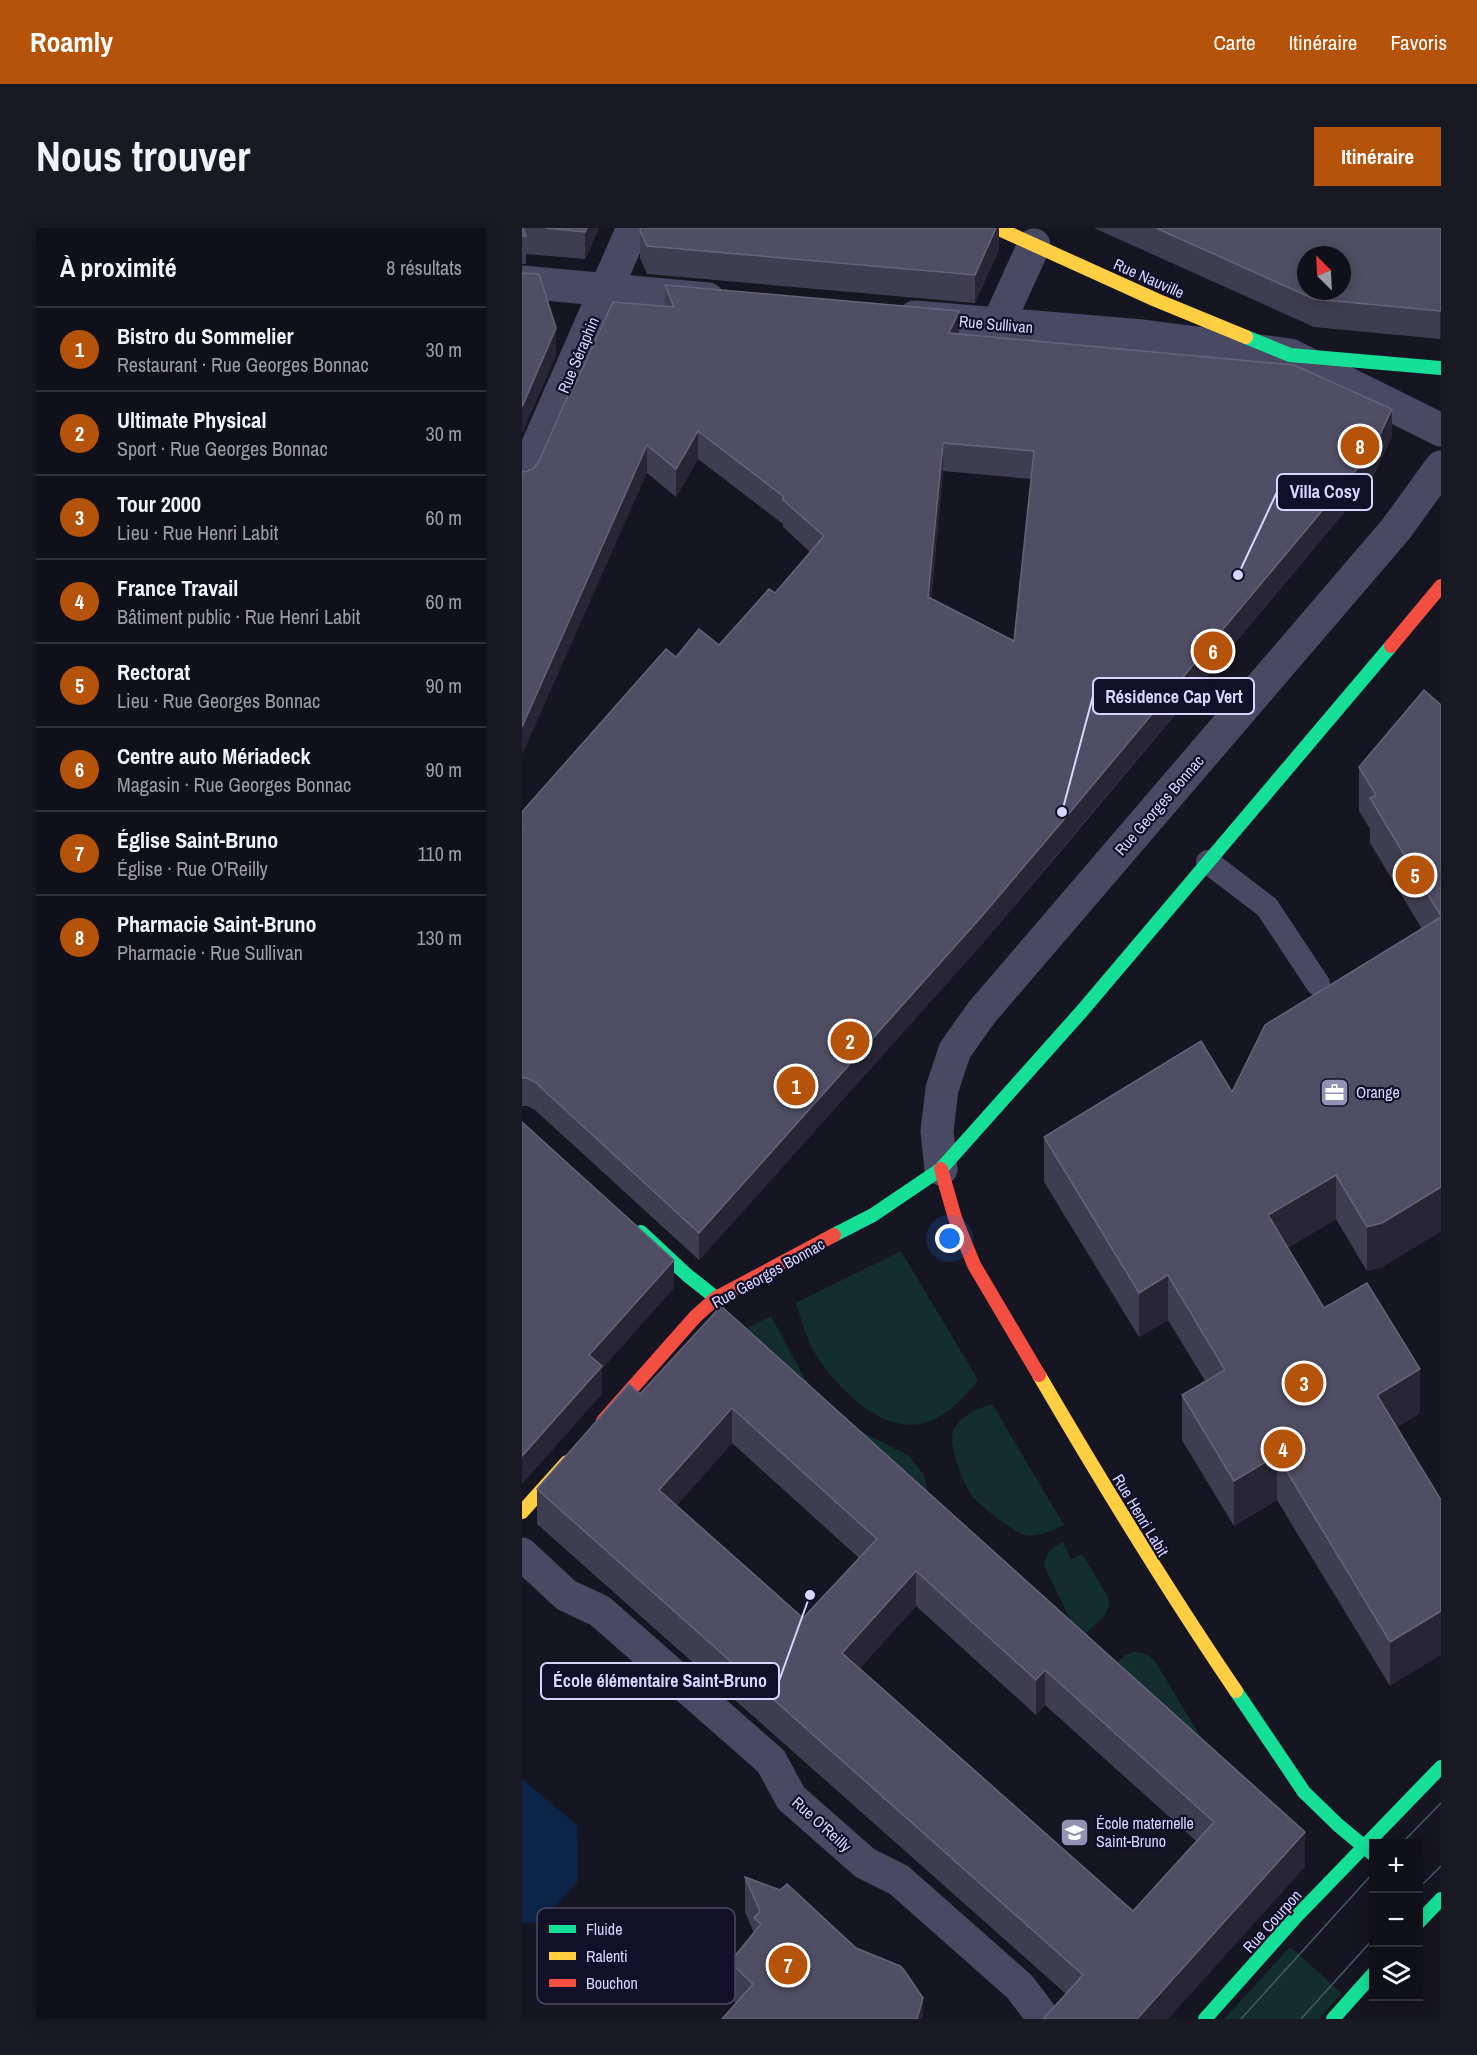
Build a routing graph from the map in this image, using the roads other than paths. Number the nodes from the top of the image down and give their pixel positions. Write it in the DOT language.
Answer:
graph roads {
  1 [pos="633,228"];
  2 [pos="997,228"];
  3 [pos="1034,245"];
  4 [pos="522,282"];
  5 [pos="605,290"];
  6 [pos="736,302"];
  7 [pos="891,315"];
  8 [pos="998,324"];
  9 [pos="1290,355"];
  10 [pos="1441,368"];
  11 [pos="1441,430"];
  12 [pos="1441,467"];
  13 [pos="522,481"];
  14 [pos="1441,586"];
  15 [pos="1208,862"];
  16 [pos="1318,984"];
  17 [pos="941,1169"];
  18 [pos="627,1220"];
  19 [pos="716,1298"];
  20 [pos="593,1432"];
  21 [pos="577,1450"];
  22 [pos="522,1512"];
  23 [pos="522,1554"];
  24 [pos="1441,1767"];
  25 [pos="1379,1839"];
  26 [pos="1369,1851"];
  27 [pos="1433,1903"];
  28 [pos="1423,1917"];
  29 [pos="1369,1979"];
  30 [pos="1044,2019"];
  31 [pos="1205,2019"];
  32 [pos="1333,2019"];
  1 -- 5 [label="street, Rue Séraphin"];
  2 -- 3 [label="street, Rue Nauville"];
  3 -- 8 [label="street"];
  3 -- 9 [label="street, Rue Nauville"];
  4 -- 5 [label="street"];
  5 -- 6 [label="street"];
  5 -- 13 [label="street, Rue Séraphin"];
  7 -- 8 [label="street, Rue Sullivan"];
  8 -- 9 [label="street, Rue Sullivan"];
  9 -- 10 [label="street, Rue Sullivan"];
  9 -- 11 [label="street, Rue Sullivan"];
  12 -- 17 [label="street, Rue Georges Bonnac"];
  14 -- 15 [label="street, Rue Georges Bonnac"];
  15 -- 16 [label="lane"];
  15 -- 17 [label="street, Rue Georges Bonnac"];
  17 -- 19 [label="street, Rue Georges Bonnac"];
  17 -- 26 [label="street, Rue Henri Labit"];
  18 -- 19 [label="street"];
  19 -- 20 [label="street, Rue Georges Bonnac"];
  21 -- 22 [label="street"];
  23 -- 30 [label="street, Rue O'Reilly"];
  24 -- 25 [label="street, Rue Courpon"];
  26 -- 31 [label="street, Rue Courpon"];
  27 -- 28 [label="street"];
  29 -- 32 [label="street"];
}
